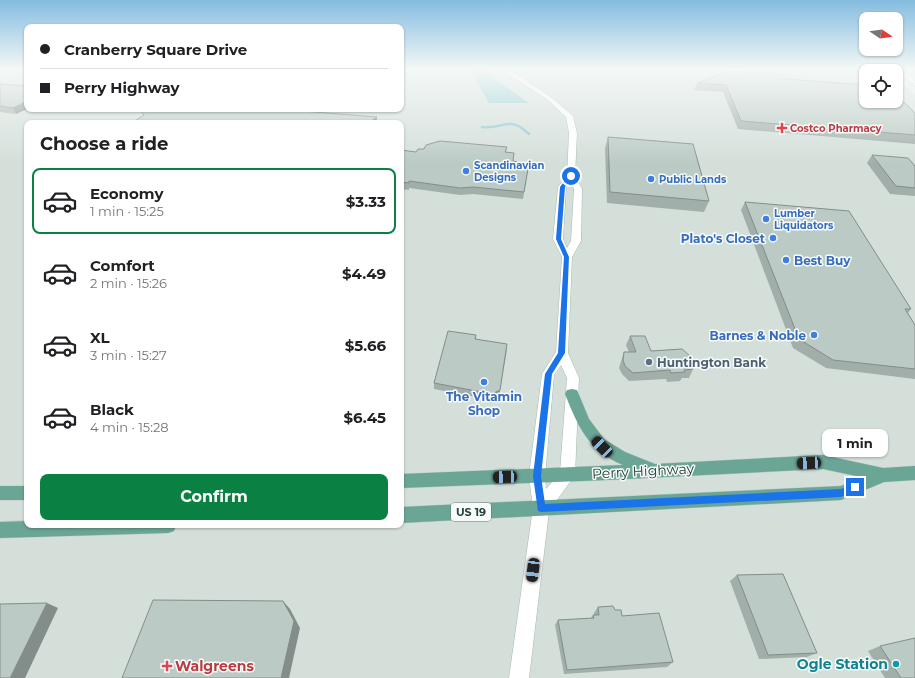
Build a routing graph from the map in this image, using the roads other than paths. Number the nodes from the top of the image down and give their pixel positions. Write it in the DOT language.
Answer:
graph roads {
  1 [pos="552,101"];
  2 [pos="571,176"];
  3 [pos="567,257"];
  4 [pos="562,353"];
  5 [pos="572,394"];
  6 [pos="658,471"];
  7 [pos="915,473"];
  8 [pos="567,475"];
  9 [pos="883,475"];
  10 [pos="537,476"];
  11 [pos="404,481"];
  12 [pos="0,493"];
  13 [pos="24,493"];
  14 [pos="541,508"];
  15 [pos="404,515"];
  16 [pos="67,528"];
  17 [pos="0,530"];
  18 [pos="520,678"];
  1 -- 2 [label="street"];
  2 -- 3 [label="street"];
  2 -- 3 [label="street"];
  3 -- 4 [label="street"];
  4 -- 5 [label="street"];
  4 -- 10 [label="street"];
  5 -- 6 [label="main road"];
  5 -- 8 [label="street"];
  6 -- 8 [label="main road, Perry Highway / US 19"];
  6 -- 9 [label="main road, Perry Highway / US 19"];
  7 -- 9 [label="main road, Perry Highway / US 19"];
  8 -- 10 [label="main road, Perry Highway / US 19"];
  8 -- 14 [label="street"];
  9 -- 14 [label="main road, Perry Highway / US 19"];
  10 -- 11 [label="main road, Perry Highway / US 19"];
  10 -- 14 [label="street"];
  12 -- 13 [label="main road"];
  14 -- 15 [label="main road, Perry Highway / US 19"];
  14 -- 18 [label="street"];
  16 -- 17 [label="main road"];
}
